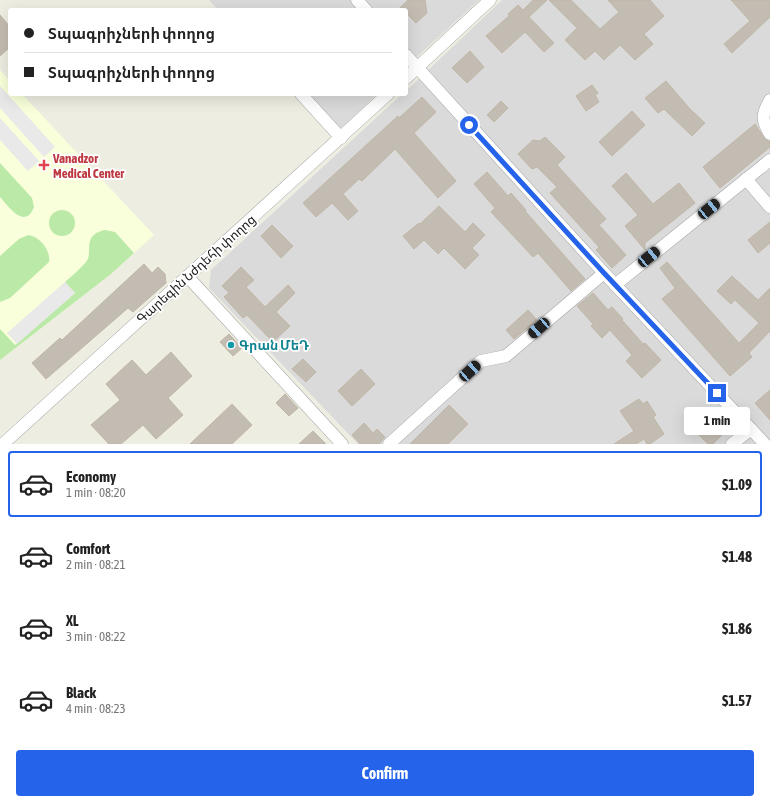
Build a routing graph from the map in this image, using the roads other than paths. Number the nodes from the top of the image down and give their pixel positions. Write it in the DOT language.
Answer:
graph roads {
  1 [pos="357,0"];
  2 [pos="490,0"];
  3 [pos="364,8"];
  4 [pos="408,57"];
  5 [pos="418,68"];
  6 [pos="408,76"];
  7 [pos="303,96"];
  8 [pos="386,96"];
  9 [pos="770,100"];
  10 [pos="770,134"];
  11 [pos="341,138"];
  12 [pos="770,160"];
  13 [pos="746,179"];
  14 [pos="770,207"];
  15 [pos="604,273"];
  16 [pos="188,277"];
  17 [pos="615,284"];
  18 [pos="751,429"];
  19 [pos="3,444"];
  20 [pos="342,444"];
  21 [pos="389,444"];
  22 [pos="732,444"];
  23 [pos="765,444"];
  1 -- 3 [label="street"];
  2 -- 5 [label="street"];
  4 -- 5 [label="street"];
  5 -- 6 [label="street"];
  5 -- 15 [label="street"];
  7 -- 11 [label="street"];
  8 -- 11 [label="street, Գարեգին Նժդեհի փողոց"];
  9 -- 10 [label="street"];
  11 -- 16 [label="street, Գարեգին Նժդեհի փողոց"];
  12 -- 13 [label="street"];
  13 -- 14 [label="street"];
  13 -- 17 [label="street"];
  15 -- 17 [label="street"];
  15 -- 21 [label="street"];
  16 -- 19 [label="street, Գարեգին Նժդեհի փողոց"];
  16 -- 20 [label="street"];
  17 -- 18 [label="street"];
  18 -- 22 [label="street"];
  18 -- 23 [label="street"];
}
